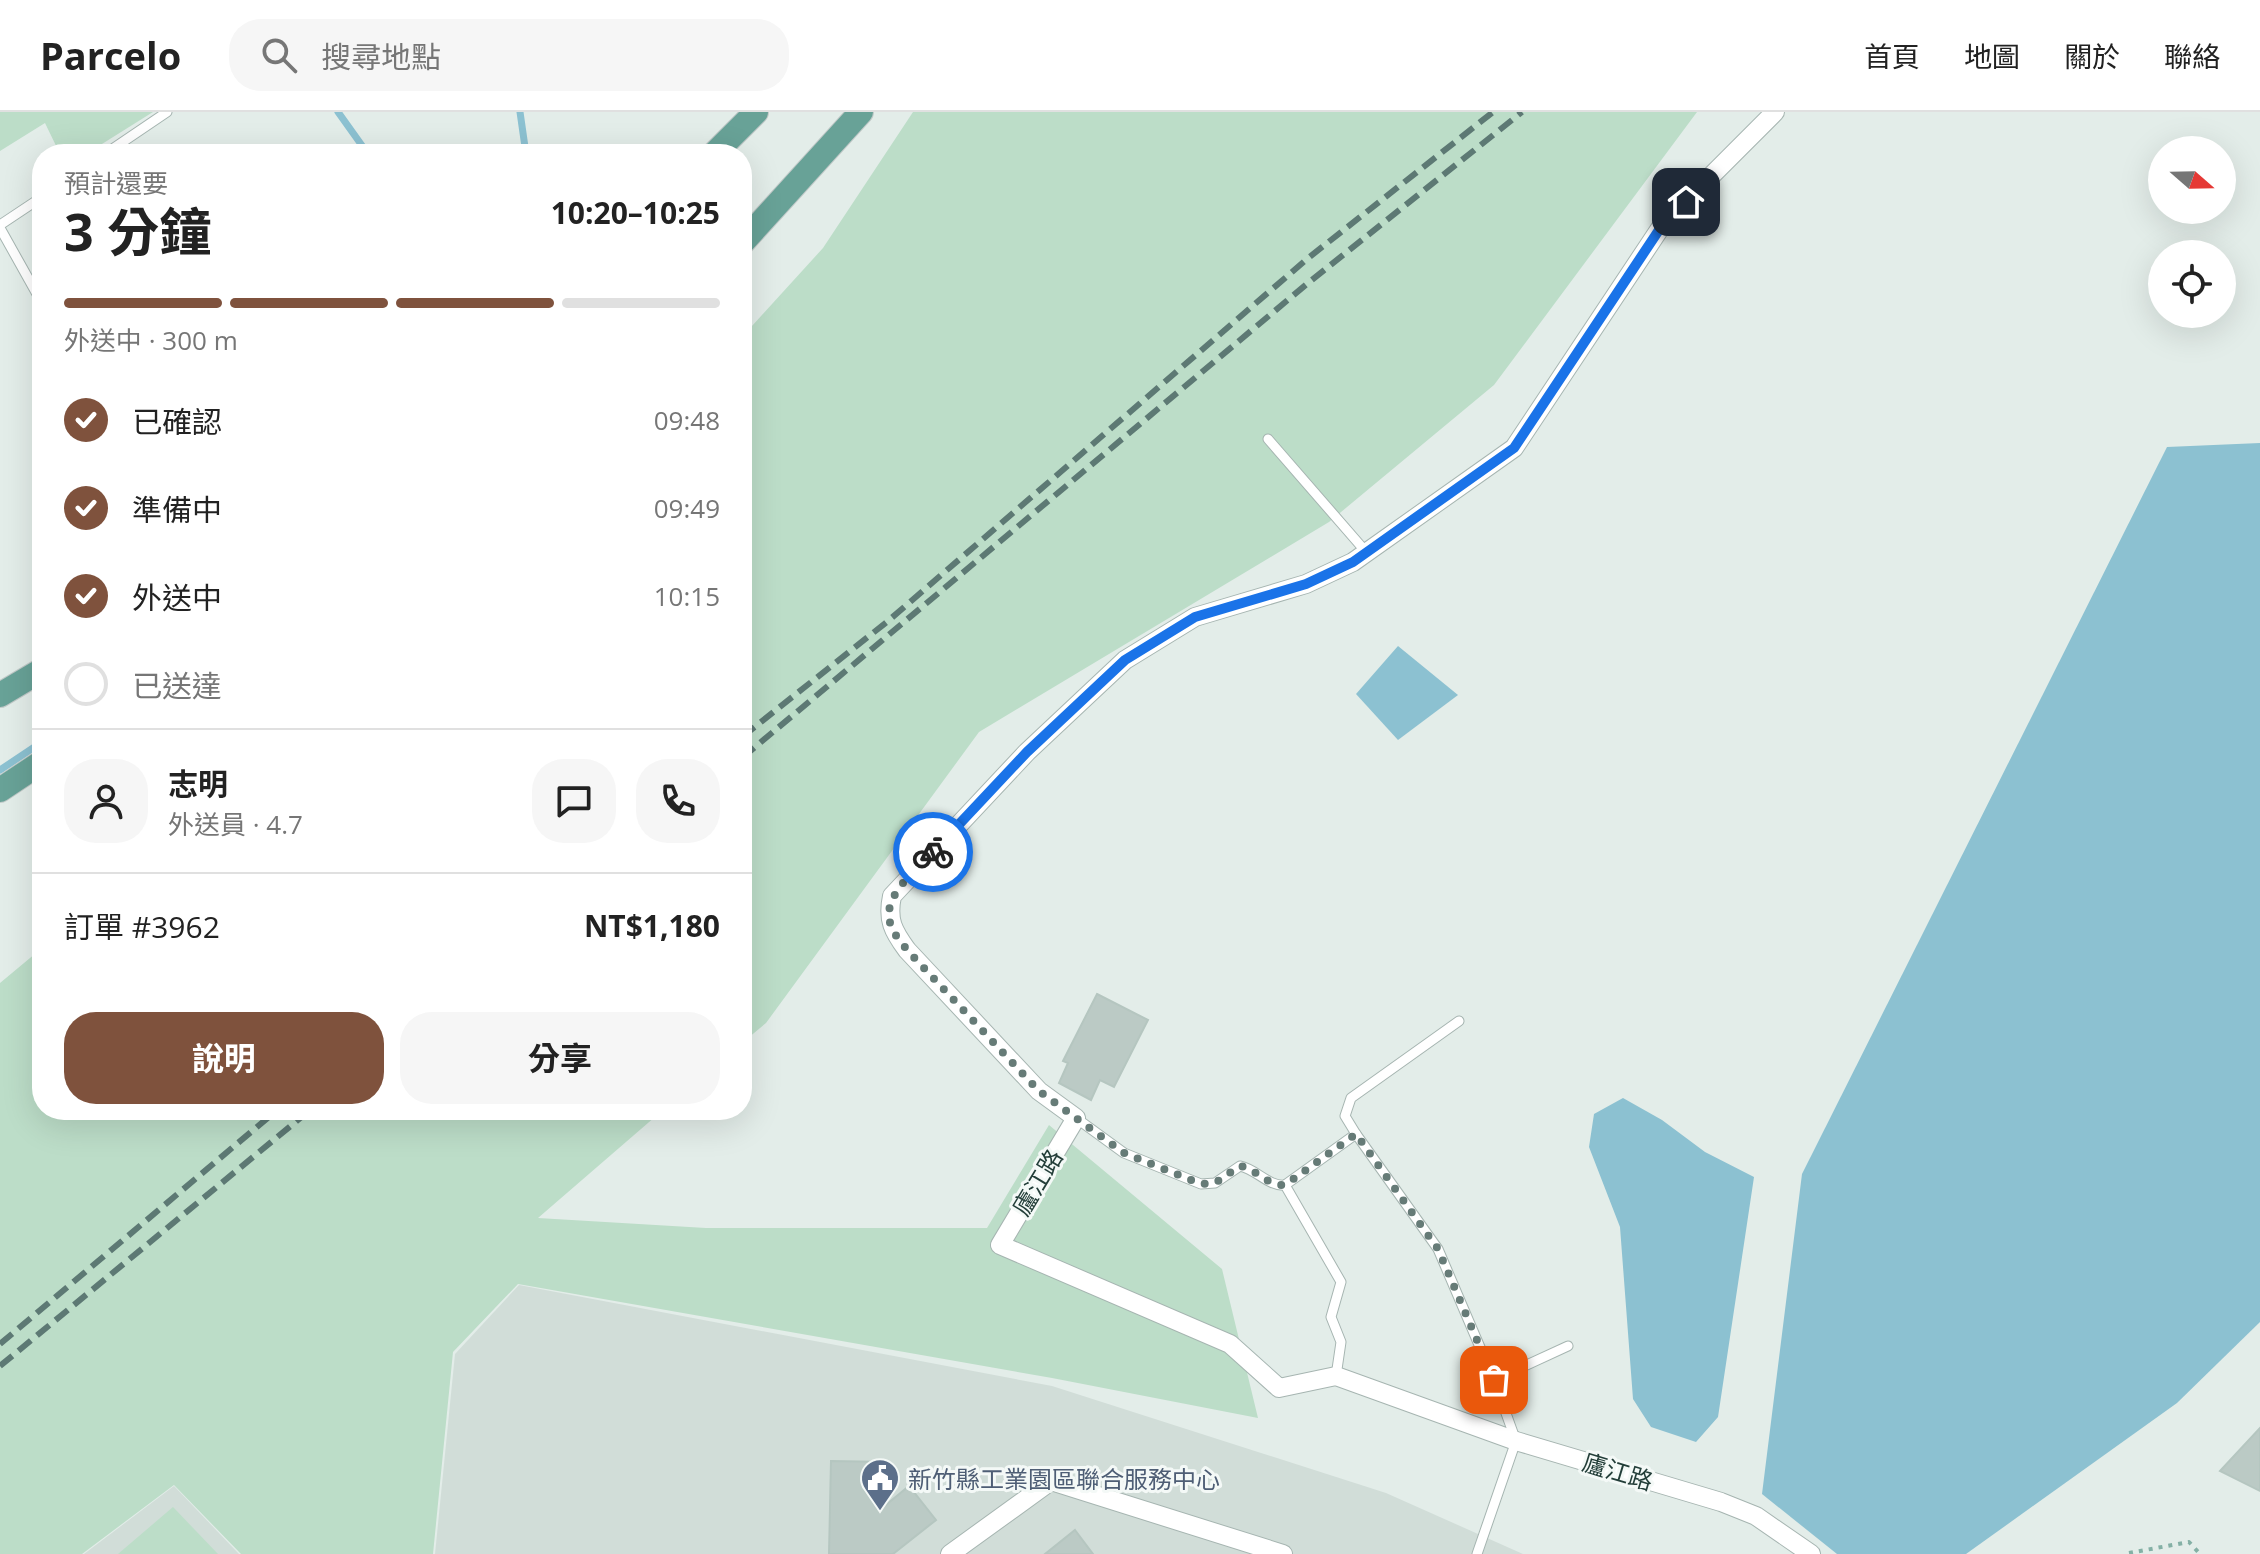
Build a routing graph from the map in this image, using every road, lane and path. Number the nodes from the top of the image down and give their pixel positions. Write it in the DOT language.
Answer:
graph roads {
  1 [pos="167,112"];
  2 [pos="756,112"];
  3 [pos="861,112"];
  4 [pos="1775,112"];
  5 [pos="120,144"];
  6 [pos="724,144"];
  7 [pos="32,204"];
  8 [pos="0,227"];
  9 [pos="752,232"];
  10 [pos="32,285"];
  11 [pos="1268,439"];
  12 [pos="1367,553"];
  13 [pos="32,676"];
  14 [pos="0,695"];
  15 [pos="32,769"];
  16 [pos="0,790"];
  17 [pos="1459,1021"];
  18 [pos="1076,1118"];
  19 [pos="1356,1134"];
  20 [pos="1285,1185"];
  21 [pos="1568,1346"];
  22 [pos="1336,1376"];
  23 [pos="1494,1380"];
  24 [pos="1516,1441"];
  25 [pos="2129,1553"];
  26 [pos="950,1554"];
  27 [pos="1283,1554"];
  28 [pos="1477,1554"];
  29 [pos="1811,1554"];
  30 [pos="2200,1554"];
  1 -- 5 [label="lane"];
  2 -- 6 [label="main road"];
  3 -- 9 [label="main road"];
  4 -- 12 [label="street"];
  7 -- 8 [label="lane"];
  8 -- 10 [label="lane"];
  11 -- 12 [label="lane"];
  12 -- 18 [label="street"];
  13 -- 14 [label="main road"];
  15 -- 16 [label="main road"];
  17 -- 19 [label="lane"];
  18 -- 20 [label="lane"];
  18 -- 22 [label="street, 廬江路"];
  19 -- 20 [label="lane"];
  19 -- 23 [label="lane"];
  20 -- 22 [label="lane"];
  21 -- 23 [label="lane"];
  22 -- 24 [label="street, 廬江路"];
  23 -- 24 [label="lane"];
  24 -- 28 [label="lane"];
  24 -- 29 [label="street, 廬江路"];
  25 -- 30 [label="path"];
  26 -- 27 [label="street"];
}
